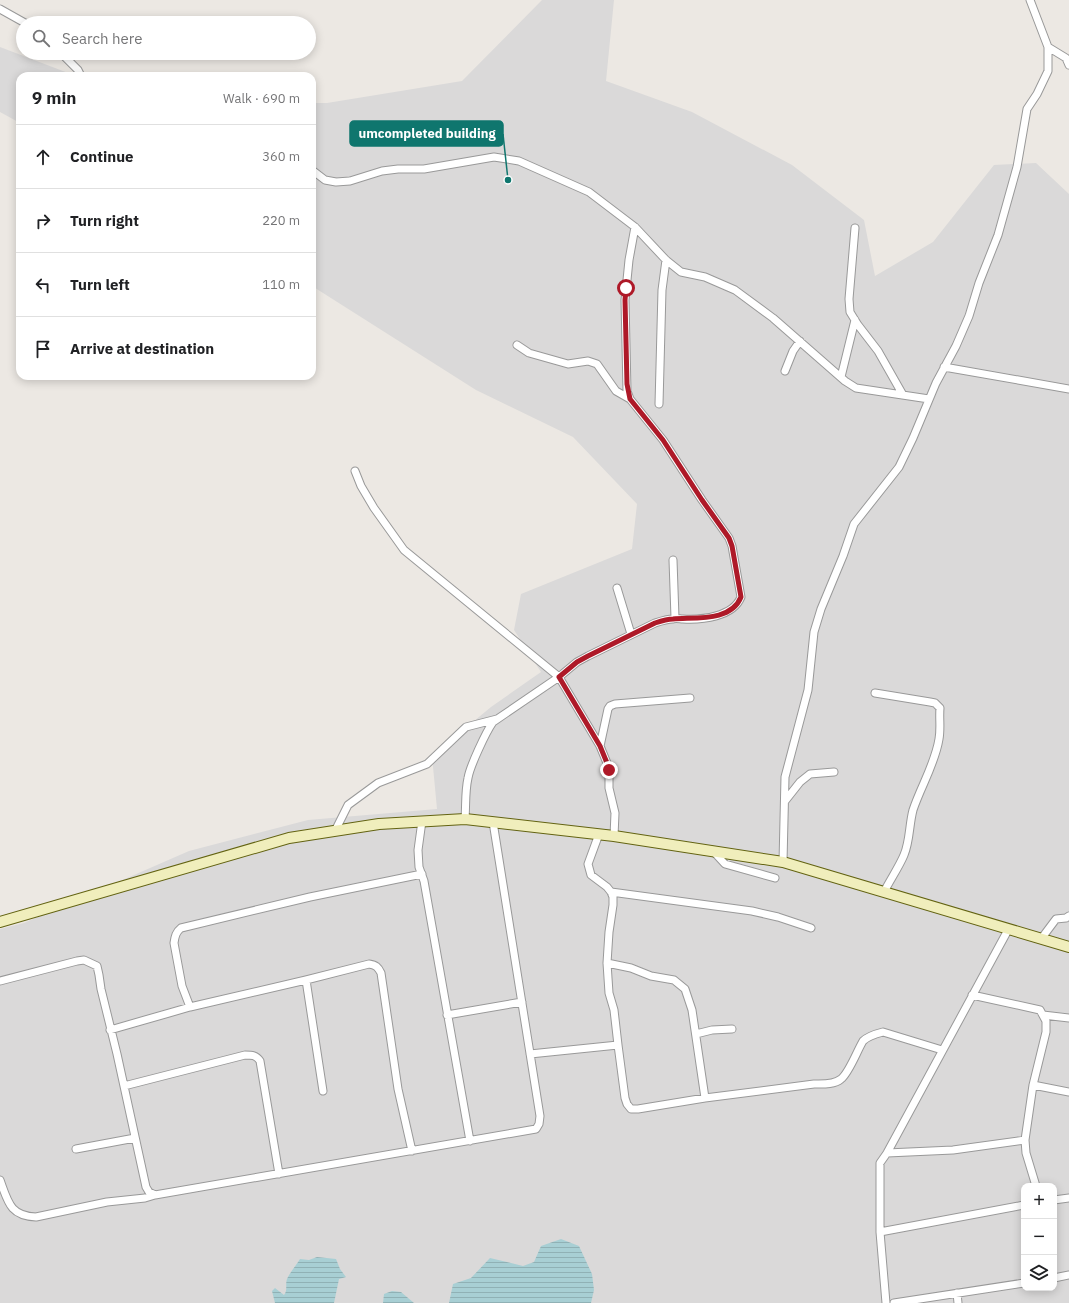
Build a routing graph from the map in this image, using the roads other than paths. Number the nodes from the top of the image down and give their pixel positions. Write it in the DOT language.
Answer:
graph roads {
  1 [pos="1030,0"];
  2 [pos="0,9"];
  3 [pos="16,18"];
  4 [pos="1048,47"];
  5 [pos="68,60"];
  6 [pos="1069,65"];
  7 [pos="79,72"];
  8 [pos="316,173"];
  9 [pos="635,227"];
  10 [pos="855,228"];
  11 [pos="666,260"];
  12 [pos="855,320"];
  13 [pos="800,341"];
  14 [pos="517,345"];
  15 [pos="944,368"];
  16 [pos="785,371"];
  17 [pos="841,376"];
  18 [pos="1069,389"];
  19 [pos="903,395"];
  20 [pos="630,399"];
  21 [pos="930,399"];
  22 [pos="659,404"];
  23 [pos="355,471"];
  24 [pos="673,560"];
  25 [pos="617,588"];
  26 [pos="675,618"];
  27 [pos="632,634"];
  28 [pos="559,677"];
  29 [pos="875,693"];
  30 [pos="690,698"];
  31 [pos="499,718"];
  32 [pos="600,746"];
  33 [pos="834,772"];
  34 [pos="785,801"];
  35 [pos="465,819"];
  36 [pos="422,821"];
  37 [pos="493,822"];
  38 [pos="334,831"];
  39 [pos="599,834"];
  40 [pos="614,836"];
  41 [pos="713,851"];
  42 [pos="783,862"];
  43 [pos="422,874"];
  44 [pos="775,878"];
  45 [pos="611,892"];
  46 [pos="884,892"];
  47 [pos="1069,916"];
  48 [pos="0,922"];
  49 [pos="811,928"];
  50 [pos="1008,930"];
  51 [pos="1042,939"];
  52 [pos="1069,947"];
  53 [pos="607,963"];
  54 [pos="306,980"];
  55 [pos="0,981"];
  56 [pos="972,995"];
  57 [pos="522,1002"];
  58 [pos="190,1007"];
  59 [pos="447,1014"];
  60 [pos="1043,1014"];
  61 [pos="1069,1018"];
  62 [pos="732,1029"];
  63 [pos="110,1030"];
  64 [pos="696,1034"];
  65 [pos="618,1045"];
  66 [pos="942,1050"];
  67 [pos="530,1054"];
  68 [pos="1032,1085"];
  69 [pos="124,1086"];
  70 [pos="323,1092"];
  71 [pos="1069,1092"];
  72 [pos="705,1098"];
  73 [pos="135,1138"];
  74 [pos="1025,1140"];
  75 [pos="470,1141"];
  76 [pos="76,1149"];
  77 [pos="412,1151"];
  78 [pos="887,1153"];
  79 [pos="279,1174"];
  80 [pos="0,1180"];
  81 [pos="1035,1183"];
  82 [pos="155,1195"];
  83 [pos="1069,1198"];
  84 [pos="1057,1200"];
  85 [pos="1021,1205"];
  86 [pos="880,1232"];
  87 [pos="1069,1275"];
  88 [pos="1057,1277"];
  89 [pos="1021,1282"];
  90 [pos="957,1293"];
  91 [pos="886,1303"];
  92 [pos="894,1303"];
  93 [pos="958,1303"];
  1 -- 4 [label="street"];
  2 -- 3 [label="street"];
  4 -- 6 [label="street"];
  4 -- 15 [label="street"];
  5 -- 7 [label="street"];
  8 -- 9 [label="street"];
  9 -- 11 [label="street"];
  9 -- 20 [label="street"];
  10 -- 12 [label="street"];
  11 -- 13 [label="street"];
  11 -- 22 [label="street"];
  12 -- 17 [label="street"];
  12 -- 19 [label="street"];
  13 -- 16 [label="street"];
  13 -- 17 [label="street"];
  14 -- 20 [label="street"];
  15 -- 18 [label="street"];
  15 -- 21 [label="street"];
  17 -- 19 [label="street"];
  19 -- 21 [label="street"];
  20 -- 26 [label="street"];
  21 -- 34 [label="street"];
  23 -- 28 [label="street"];
  24 -- 26 [label="street"];
  25 -- 27 [label="street"];
  26 -- 27 [label="street"];
  27 -- 28 [label="street"];
  28 -- 31 [label="street"];
  28 -- 32 [label="street"];
  29 -- 46 [label="street"];
  30 -- 32 [label="street"];
  31 -- 35 [label="street"];
  31 -- 38 [label="street"];
  32 -- 40 [label="street"];
  33 -- 34 [label="street"];
  34 -- 42 [label="street"];
  35 -- 36 [label="main road"];
  35 -- 37 [label="main road"];
  36 -- 38 [label="main road"];
  36 -- 43 [label="street"];
  37 -- 39 [label="main road"];
  37 -- 57 [label="street"];
  38 -- 48 [label="main road"];
  39 -- 40 [label="main road"];
  39 -- 45 [label="street"];
  40 -- 41 [label="main road"];
  41 -- 42 [label="main road"];
  41 -- 44 [label="street"];
  42 -- 46 [label="main road"];
  43 -- 58 [label="street"];
  43 -- 59 [label="street"];
  45 -- 49 [label="street"];
  45 -- 53 [label="street"];
  46 -- 50 [label="main road"];
  47 -- 51 [label="street"];
  50 -- 51 [label="main road"];
  50 -- 56 [label="street"];
  51 -- 52 [label="main road"];
  53 -- 64 [label="street"];
  53 -- 65 [label="street"];
  54 -- 58 [label="street"];
  54 -- 70 [label="street"];
  54 -- 77 [label="street"];
  55 -- 63 [label="street"];
  56 -- 60 [label="street"];
  56 -- 66 [label="street"];
  57 -- 59 [label="street"];
  57 -- 67 [label="street"];
  58 -- 63 [label="street"];
  59 -- 75 [label="street"];
  60 -- 61 [label="street"];
  60 -- 68 [label="street"];
  62 -- 64 [label="street"];
  63 -- 69 [label="street"];
  64 -- 72 [label="street"];
  65 -- 67 [label="street"];
  65 -- 72 [label="street"];
  66 -- 72 [label="street"];
  66 -- 78 [label="street"];
  67 -- 75 [label="street"];
  68 -- 71 [label="street"];
  68 -- 74 [label="street"];
  69 -- 73 [label="street"];
  69 -- 79 [label="street"];
  73 -- 76 [label="street"];
  73 -- 82 [label="street"];
  74 -- 78 [label="street"];
  74 -- 81 [label="street"];
  75 -- 77 [label="street"];
  77 -- 79 [label="street"];
  78 -- 86 [label="street"];
  79 -- 82 [label="street"];
  80 -- 82 [label="street"];
  83 -- 84 [label="street"];
  85 -- 86 [label="street"];
  86 -- 91 [label="street"];
  87 -- 88 [label="street"];
  89 -- 90 [label="street"];
  90 -- 92 [label="street"];
  90 -- 93 [label="street"];
}
